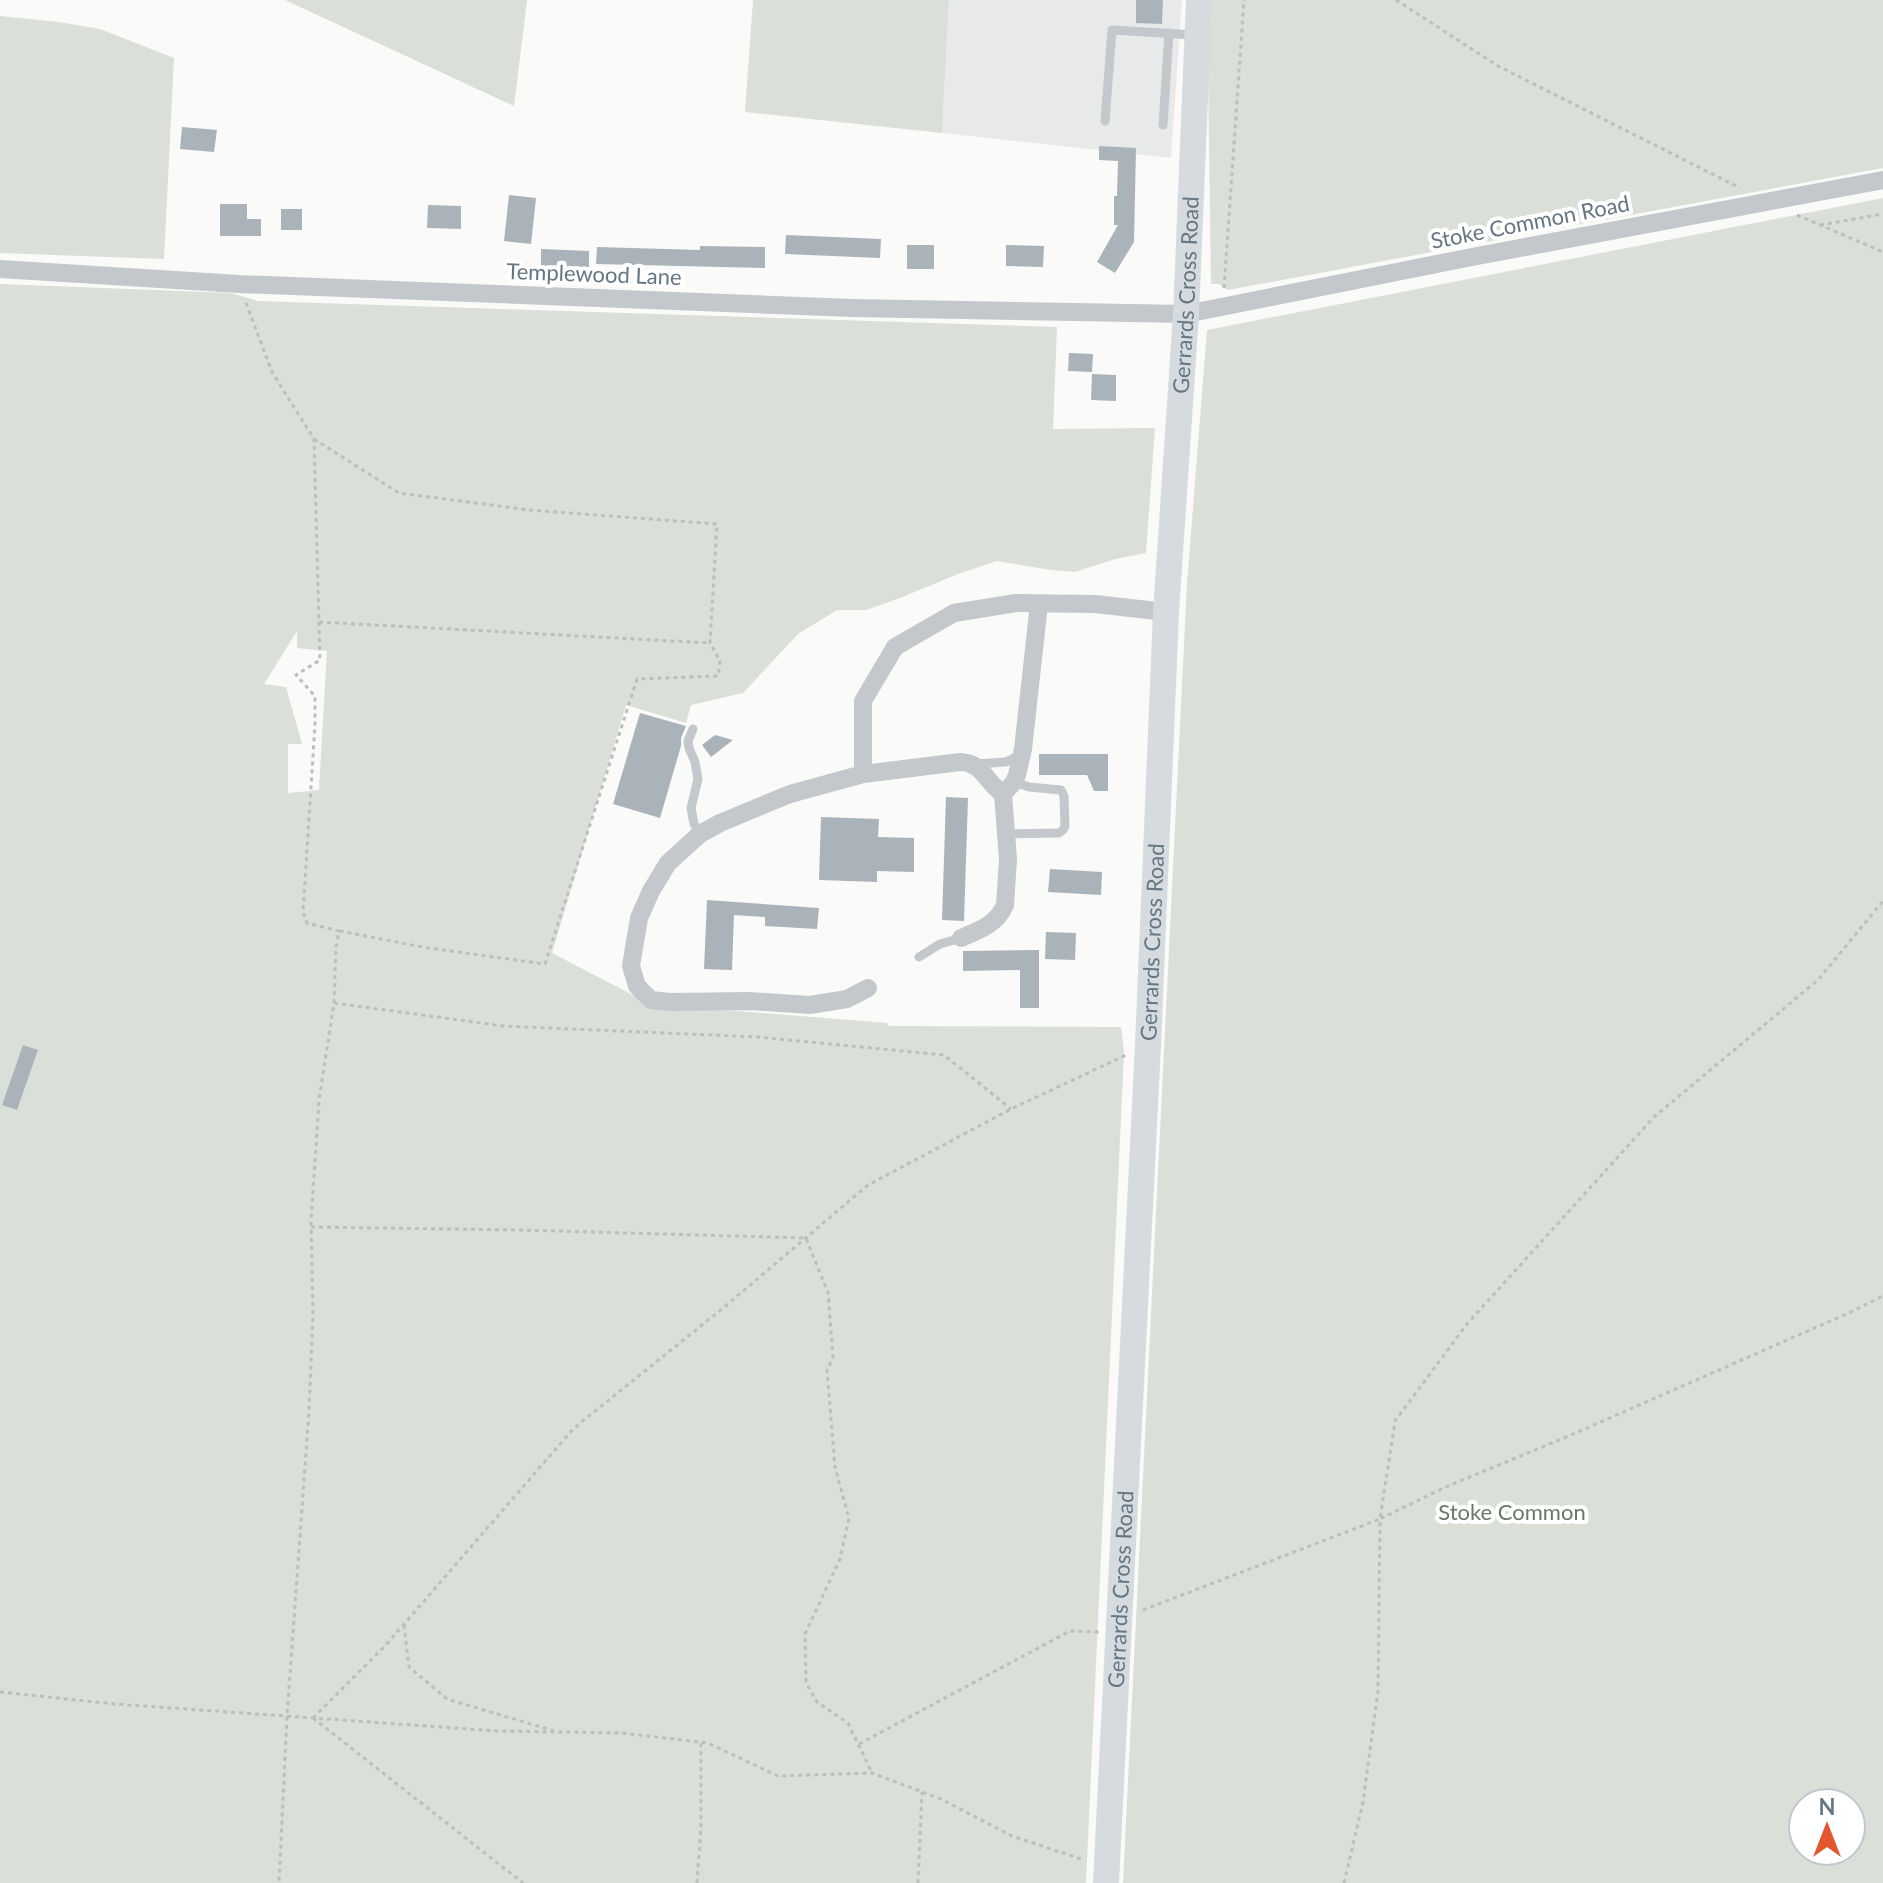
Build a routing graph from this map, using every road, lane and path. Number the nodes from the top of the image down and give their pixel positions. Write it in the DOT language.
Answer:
graph roads {
  1 [pos="1199,0"];
  2 [pos="1244,0"];
  3 [pos="1396,0"];
  4 [pos="1169,33"];
  5 [pos="1197,35"];
  6 [pos="1105,121"];
  7 [pos="1163,125"];
  8 [pos="1883,180"];
  9 [pos="1766,202"];
  10 [pos="1883,214"];
  11 [pos="1819,225"];
  12 [pos="1883,252"];
  13 [pos="0,269"];
  14 [pos="239,284"];
  15 [pos="1223,305"];
  16 [pos="1186,314"];
  17 [pos="314,439"];
  18 [pos="1039,604"];
  19 [pos="1166,612"];
  20 [pos="319,622"];
  21 [pos="710,643"];
  22 [pos="693,729"];
  23 [pos="1023,753"];
  24 [pos="974,764"];
  25 [pos="863,774"];
  26 [pos="1008,788"];
  27 [pos="700,834"];
  28 [pos="1006,834"];
  29 [pos="1883,901"];
  30 [pos="339,931"];
  31 [pos="961,938"];
  32 [pos="919,957"];
  33 [pos="868,988"];
  34 [pos="334,1003"];
  35 [pos="1148,1045"];
  36 [pos="1011,1109"];
  37 [pos="311,1227"];
  38 [pos="806,1238"];
  39 [pos="1883,1296"];
  40 [pos="1380,1519"];
  41 [pos="404,1625"];
  42 [pos="1120,1626"];
  43 [pos="0,1692"];
  44 [pos="287,1716"];
  45 [pos="313,1718"];
  46 [pos="559,1732"];
  47 [pos="701,1742"];
  48 [pos="859,1744"];
  49 [pos="872,1773"];
  50 [pos="922,1792"];
  51 [pos="1106,1876"];
  52 [pos="279,1883"];
  53 [pos="523,1883"];
  54 [pos="697,1883"];
  55 [pos="918,1883"];
  56 [pos="1344,1883"];
  1 -- 5 [label="main road, Gerrards Cross Road"];
  2 -- 15 [label="path"];
  3 -- 9 [label="path"];
  4 -- 5 [label="lane"];
  4 -- 6 [label="lane"];
  4 -- 7 [label="lane"];
  5 -- 16 [label="main road, Gerrards Cross Road"];
  8 -- 9 [label="street, Stoke Common Road"];
  9 -- 11 [label="path"];
  9 -- 15 [label="street, Stoke Common Road"];
  10 -- 11 [label="path"];
  11 -- 12 [label="path"];
  13 -- 14 [label="street, Templewood Lane"];
  14 -- 16 [label="street, Templewood Lane"];
  14 -- 17 [label="path"];
  15 -- 16 [label="street, Stoke Common Road"];
  16 -- 19 [label="main road, Gerrards Cross Road"];
  17 -- 20 [label="path"];
  17 -- 21 [label="path"];
  18 -- 19 [label="street"];
  18 -- 23 [label="street"];
  18 -- 25 [label="street"];
  19 -- 35 [label="main road, Gerrards Cross Road"];
  20 -- 21 [label="path"];
  20 -- 30 [label="path"];
  21 -- 30 [label="path"];
  22 -- 27 [label="lane"];
  23 -- 24 [label="lane"];
  23 -- 26 [label="street"];
  24 -- 25 [label="street"];
  24 -- 26 [label="street"];
  25 -- 27 [label="street"];
  26 -- 28 [label="street"];
  26 -- 28 [label="lane"];
  27 -- 33 [label="street"];
  28 -- 31 [label="street"];
  29 -- 40 [label="path"];
  30 -- 34 [label="path"];
  31 -- 32 [label="lane"];
  34 -- 36 [label="path"];
  34 -- 37 [label="path"];
  35 -- 36 [label="path"];
  35 -- 42 [label="main road, Gerrards Cross Road"];
  36 -- 38 [label="path"];
  37 -- 38 [label="path"];
  37 -- 44 [label="path"];
  38 -- 41 [label="path"];
  38 -- 48 [label="path"];
  39 -- 40 [label="path"];
  40 -- 42 [label="path"];
  40 -- 56 [label="path"];
  41 -- 45 [label="path"];
  41 -- 46 [label="path"];
  42 -- 48 [label="path"];
  42 -- 51 [label="main road, Gerrards Cross Road"];
  43 -- 44 [label="path"];
  44 -- 45 [label="path"];
  44 -- 52 [label="path"];
  45 -- 46 [label="path"];
  45 -- 53 [label="path"];
  46 -- 47 [label="path"];
  47 -- 49 [label="path"];
  47 -- 54 [label="path"];
  48 -- 49 [label="path"];
  49 -- 50 [label="path"];
  50 -- 51 [label="path"];
  50 -- 55 [label="path"];
}
